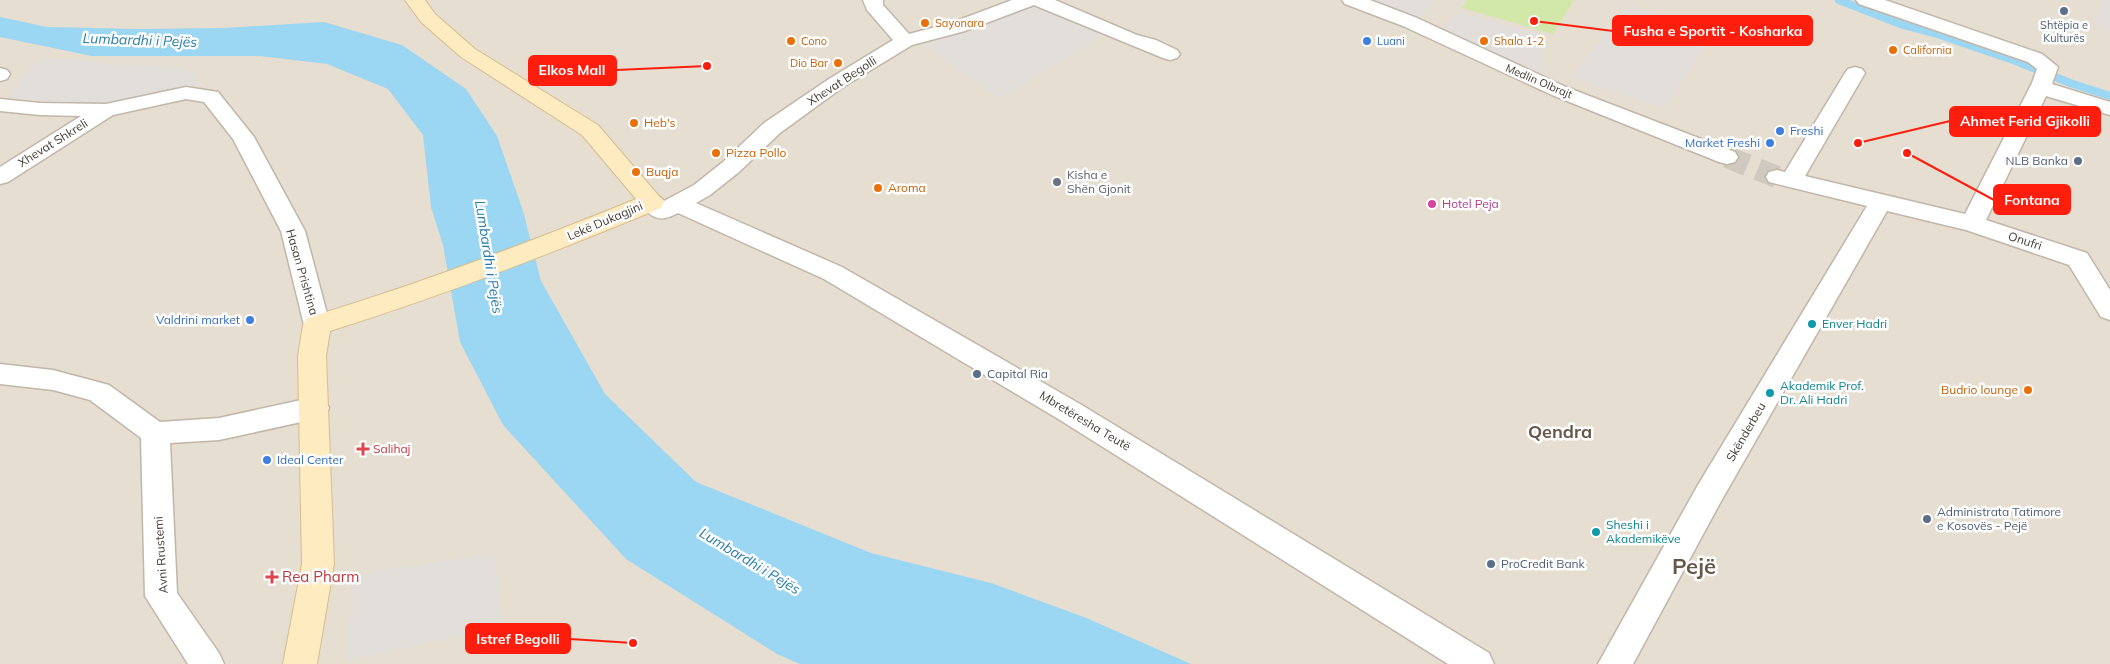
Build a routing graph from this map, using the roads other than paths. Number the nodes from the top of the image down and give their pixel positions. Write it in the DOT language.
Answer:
graph roads {
  1 [pos="415,0"];
  2 [pos="872,0"];
  3 [pos="1029,0"];
  4 [pos="1039,0"];
  5 [pos="1352,0"];
  6 [pos="1866,0"];
  7 [pos="905,41"];
  8 [pos="1170,54"];
  9 [pos="1856,73"];
  10 [pos="2044,77"];
  11 [pos="0,105"];
  12 [pos="2110,109"];
  13 [pos="106,110"];
  14 [pos="1727,158"];
  15 [pos="0,177"];
  16 [pos="1881,202"];
  17 [pos="665,203"];
  18 [pos="1972,224"];
  19 [pos="2110,311"];
  20 [pos="317,325"];
  21 [pos="0,374"];
  22 [pos="315,408"];
  23 [pos="155,433"];
  24 [pos="207,664"];
  25 [pos="300,664"];
  26 [pos="1477,664"];
  27 [pos="1615,664"];
  1 -- 17 [label="street, Lekë Dukagjini"];
  2 -- 7 [label="street"];
  3 -- 7 [label="street, Xhevat Begolli"];
  4 -- 8 [label="street"];
  5 -- 14 [label="street, Medlin Olbrajt"];
  6 -- 10 [label="street"];
  7 -- 17 [label="street, Xhevat Begolli"];
  9 -- 16 [label="street"];
  10 -- 12 [label="street"];
  10 -- 18 [label="street"];
  11 -- 13 [label="street"];
  13 -- 15 [label="street, Xhevat Shkreli"];
  13 -- 20 [label="street, Hasan Prishtina"];
  16 -- 18 [label="street"];
  16 -- 27 [label="street, Skënderbeu"];
  17 -- 20 [label="street, Lekë Dukagjini"];
  17 -- 26 [label="street, Mbretëresha Teutë"];
  18 -- 19 [label="street, Onufri"];
  20 -- 22 [label="street, Hasan Prishtina"];
  21 -- 23 [label="street"];
  22 -- 23 [label="street"];
  22 -- 25 [label="street, Hasan Prishtina"];
  23 -- 24 [label="street, Avni Rrustemi"];
}
